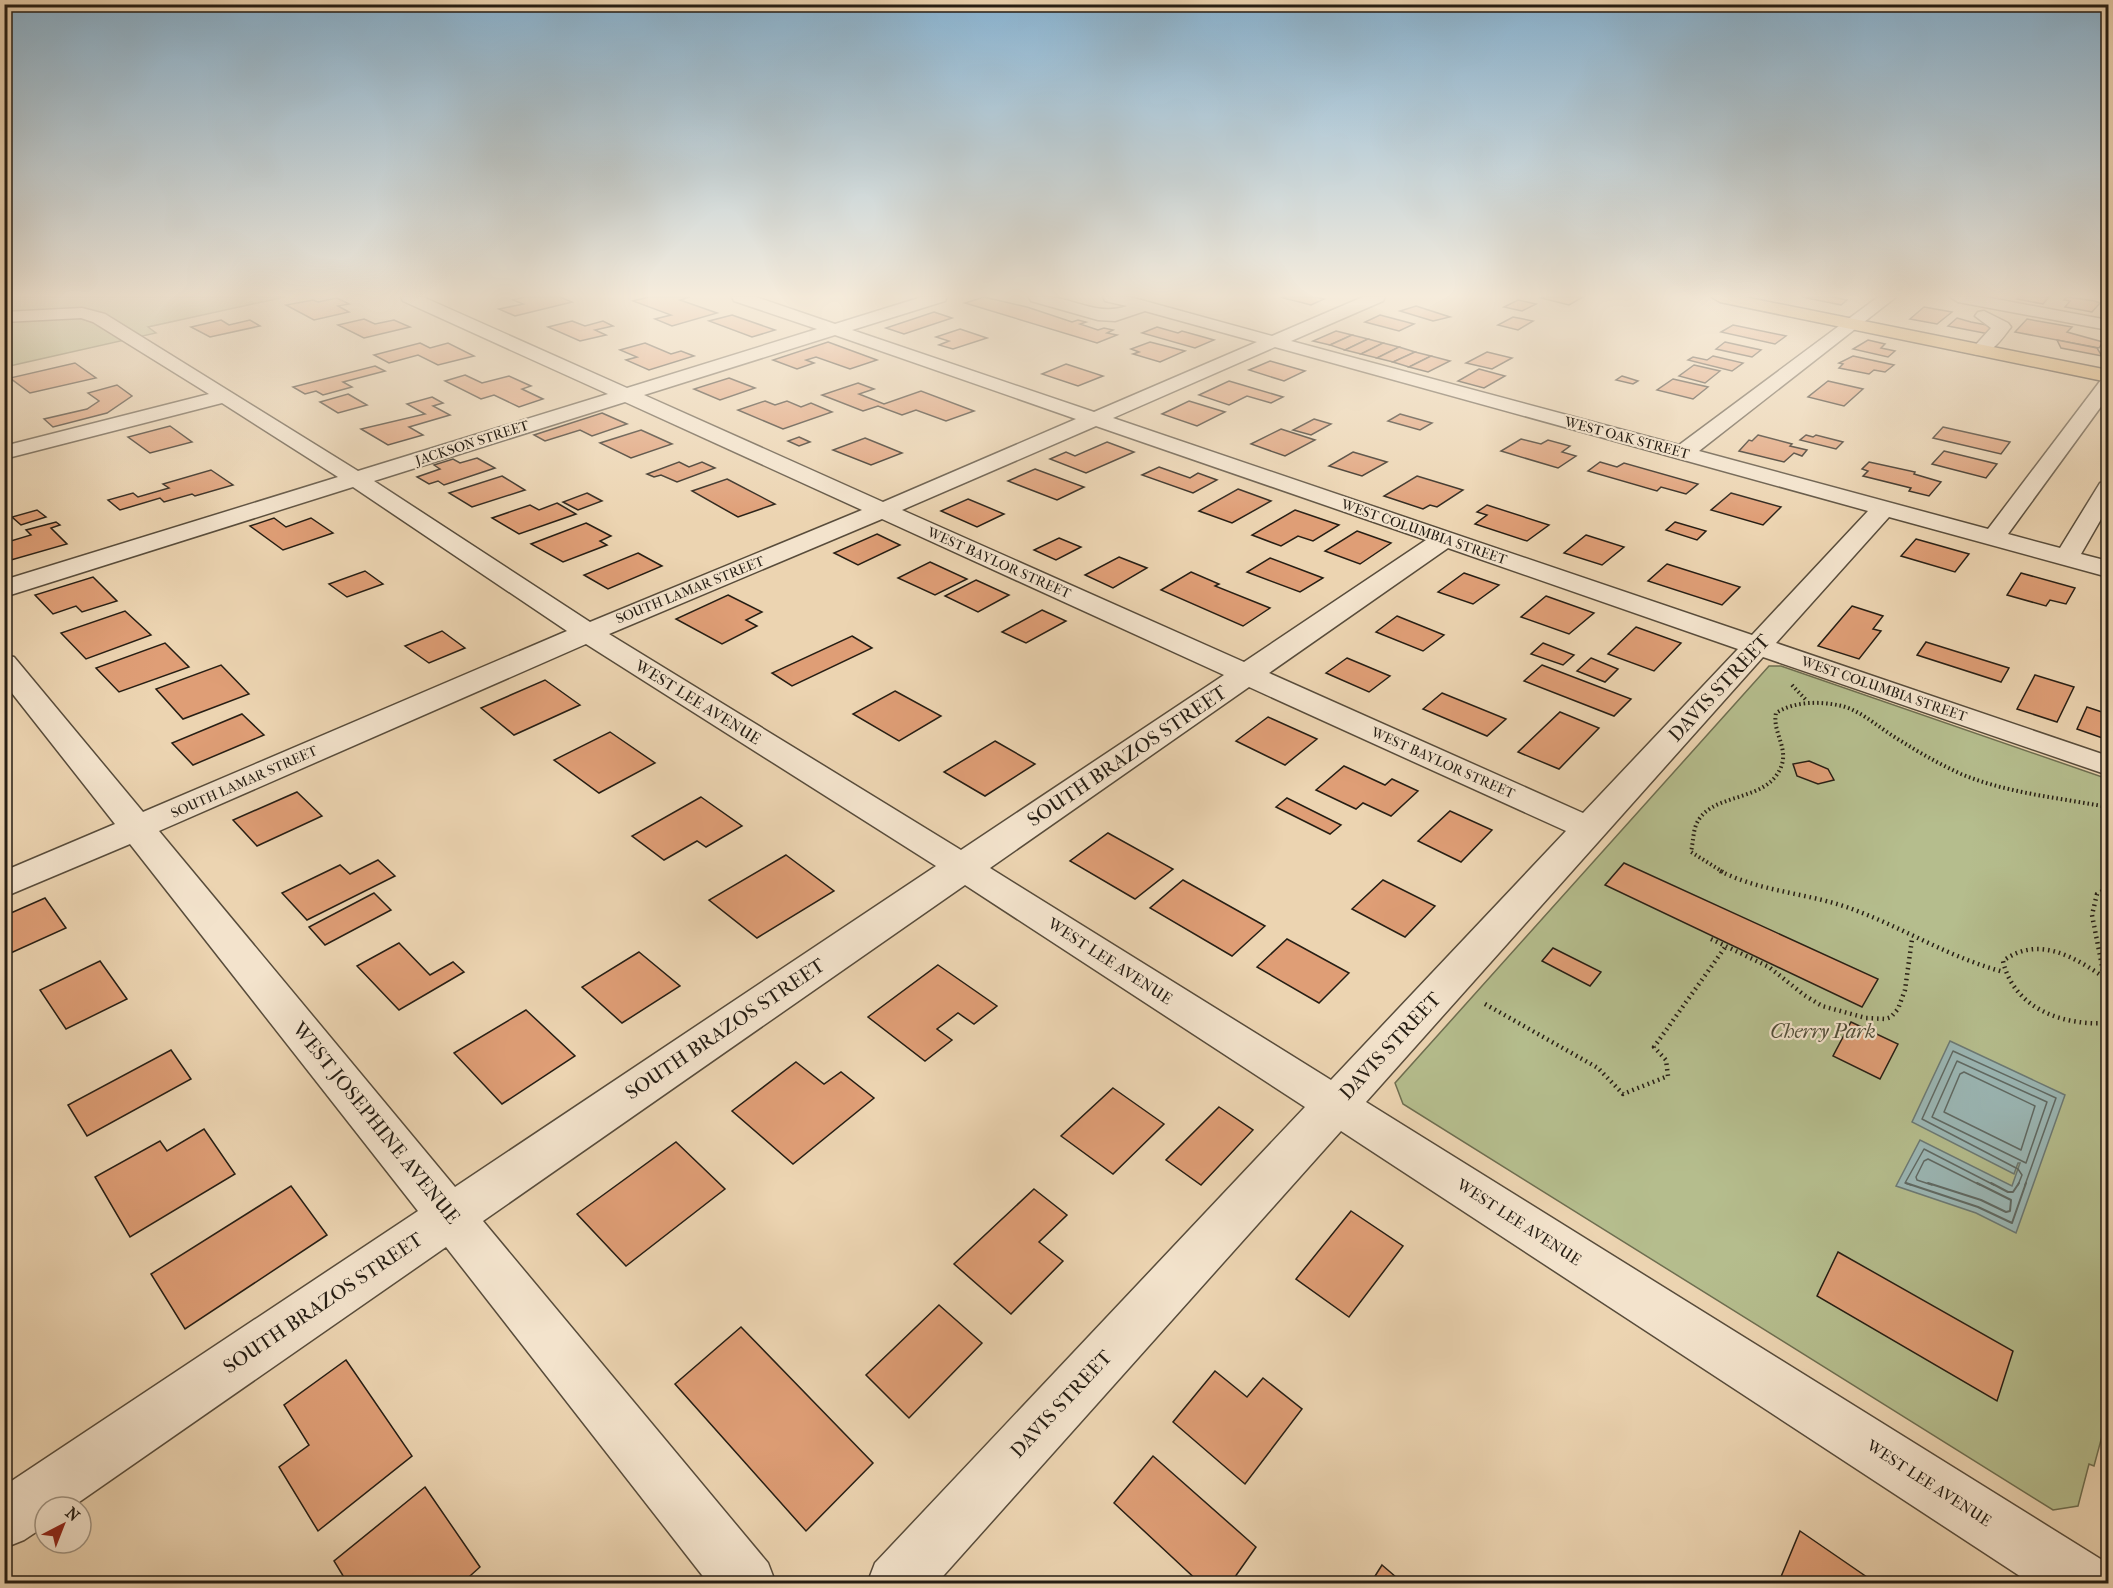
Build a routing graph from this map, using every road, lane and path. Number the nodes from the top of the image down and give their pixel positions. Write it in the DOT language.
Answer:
graph roads {
  1 [pos="187,371"];
  2 [pos="574,371"];
  3 [pos="699,371"];
  4 [pos="957,371"];
  5 [pos="1203,371"];
  6 [pos="1381,371"];
  7 [pos="1790,371"];
  8 [pos="2085,371"];
  9 [pos="2109,376"];
  10 [pos="2106,393"];
  11 [pos="625,394"];
  12 [pos="226,396"];
  13 [pos="1096,419"];
  14 [pos="4,453"];
  15 [pos="1682,453"];
  16 [pos="357,480"];
  17 [pos="2109,488"];
  18 [pos="1884,508"];
  19 [pos="883,510"];
  20 [pos="1993,538"];
  21 [pos="1445,539"];
  22 [pos="2066,558"];
  23 [pos="2109,569"];
  24 [pos="4,589"];
  25 [pos="587,633"];
  26 [pos="1758,646"];
  27 [pos="4,663"];
  28 [pos="1246,674"];
  29 [pos="2109,766"];
  30 [pos="2109,807"];
  31 [pos="138,828"];
  32 [pos="1590,829"];
  33 [pos="963,867"];
  34 [pos="4,885"];
  35 [pos="2109,888"];
  36 [pos="1711,939"];
  37 [pos="1912,939"];
  38 [pos="1726,946"];
  39 [pos="2004,972"];
  40 [pos="2106,979"];
  41 [pos="1485,1004"];
  42 [pos="2109,1023"];
  43 [pos="1336,1105"];
  44 [pos="451,1216"];
  45 [pos="4,1520"];
  46 [pos="747,1584"];
  47 [pos="896,1584"];
  48 [pos="2086,1584"];
  1 -- 12 [label="street, WEST LEE AVENUE"];
  2 -- 11 [label="street, WEST BAYLOR STREET"];
  3 -- 11 [label="street, JACKSON STREET"];
  4 -- 13 [label="street, WEST COLUMBIA STREET"];
  5 -- 13 [label="street, SOUTH LAMAR STREET"];
  6 -- 15 [label="street, WEST OAK STREET"];
  7 -- 15 [label="street"];
  8 -- 9 [label="main road"];
  10 -- 20 [label="street"];
  11 -- 16 [label="street, JACKSON STREET"];
  11 -- 19 [label="street, WEST BAYLOR STREET"];
  12 -- 14 [label="street"];
  12 -- 16 [label="street, WEST LEE AVENUE"];
  13 -- 19 [label="street, SOUTH LAMAR STREET"];
  13 -- 21 [label="street, WEST COLUMBIA STREET"];
  15 -- 18 [label="street, WEST OAK STREET"];
  16 -- 24 [label="street, JACKSON STREET"];
  16 -- 25 [label="street, WEST LEE AVENUE"];
  17 -- 22 [label="street"];
  18 -- 20 [label="street, WEST OAK STREET"];
  18 -- 26 [label="street, DAVIS STREET"];
  19 -- 25 [label="street, SOUTH LAMAR STREET"];
  19 -- 28 [label="street, WEST BAYLOR STREET"];
  20 -- 22 [label="street, WEST OAK STREET"];
  21 -- 26 [label="street, WEST COLUMBIA STREET"];
  21 -- 28 [label="street, SOUTH BRAZOS STREET"];
  22 -- 23 [label="street, WEST OAK STREET"];
  25 -- 31 [label="street, SOUTH LAMAR STREET"];
  25 -- 33 [label="street, WEST LEE AVENUE"];
  26 -- 29 [label="street, WEST COLUMBIA STREET"];
  26 -- 32 [label="street, DAVIS STREET"];
  27 -- 31 [label="street, WEST JOSEPHINE AVENUE"];
  28 -- 32 [label="street, WEST BAYLOR STREET"];
  28 -- 33 [label="street, SOUTH BRAZOS STREET"];
  30 -- 37 [label="path"];
  31 -- 34 [label="street, SOUTH LAMAR STREET"];
  31 -- 44 [label="street, WEST JOSEPHINE AVENUE"];
  32 -- 43 [label="street, DAVIS STREET"];
  33 -- 43 [label="street, WEST LEE AVENUE"];
  33 -- 44 [label="street, SOUTH BRAZOS STREET"];
  35 -- 40 [label="path"];
  36 -- 38 [label="path"];
  37 -- 38 [label="path"];
  37 -- 39 [label="path"];
  38 -- 41 [label="path"];
  39 -- 40 [label="path"];
  39 -- 42 [label="path"];
  43 -- 47 [label="street, DAVIS STREET"];
  43 -- 48 [label="street, WEST LEE AVENUE"];
  44 -- 45 [label="street, SOUTH BRAZOS STREET"];
  44 -- 46 [label="street, WEST JOSEPHINE AVENUE"];
}
